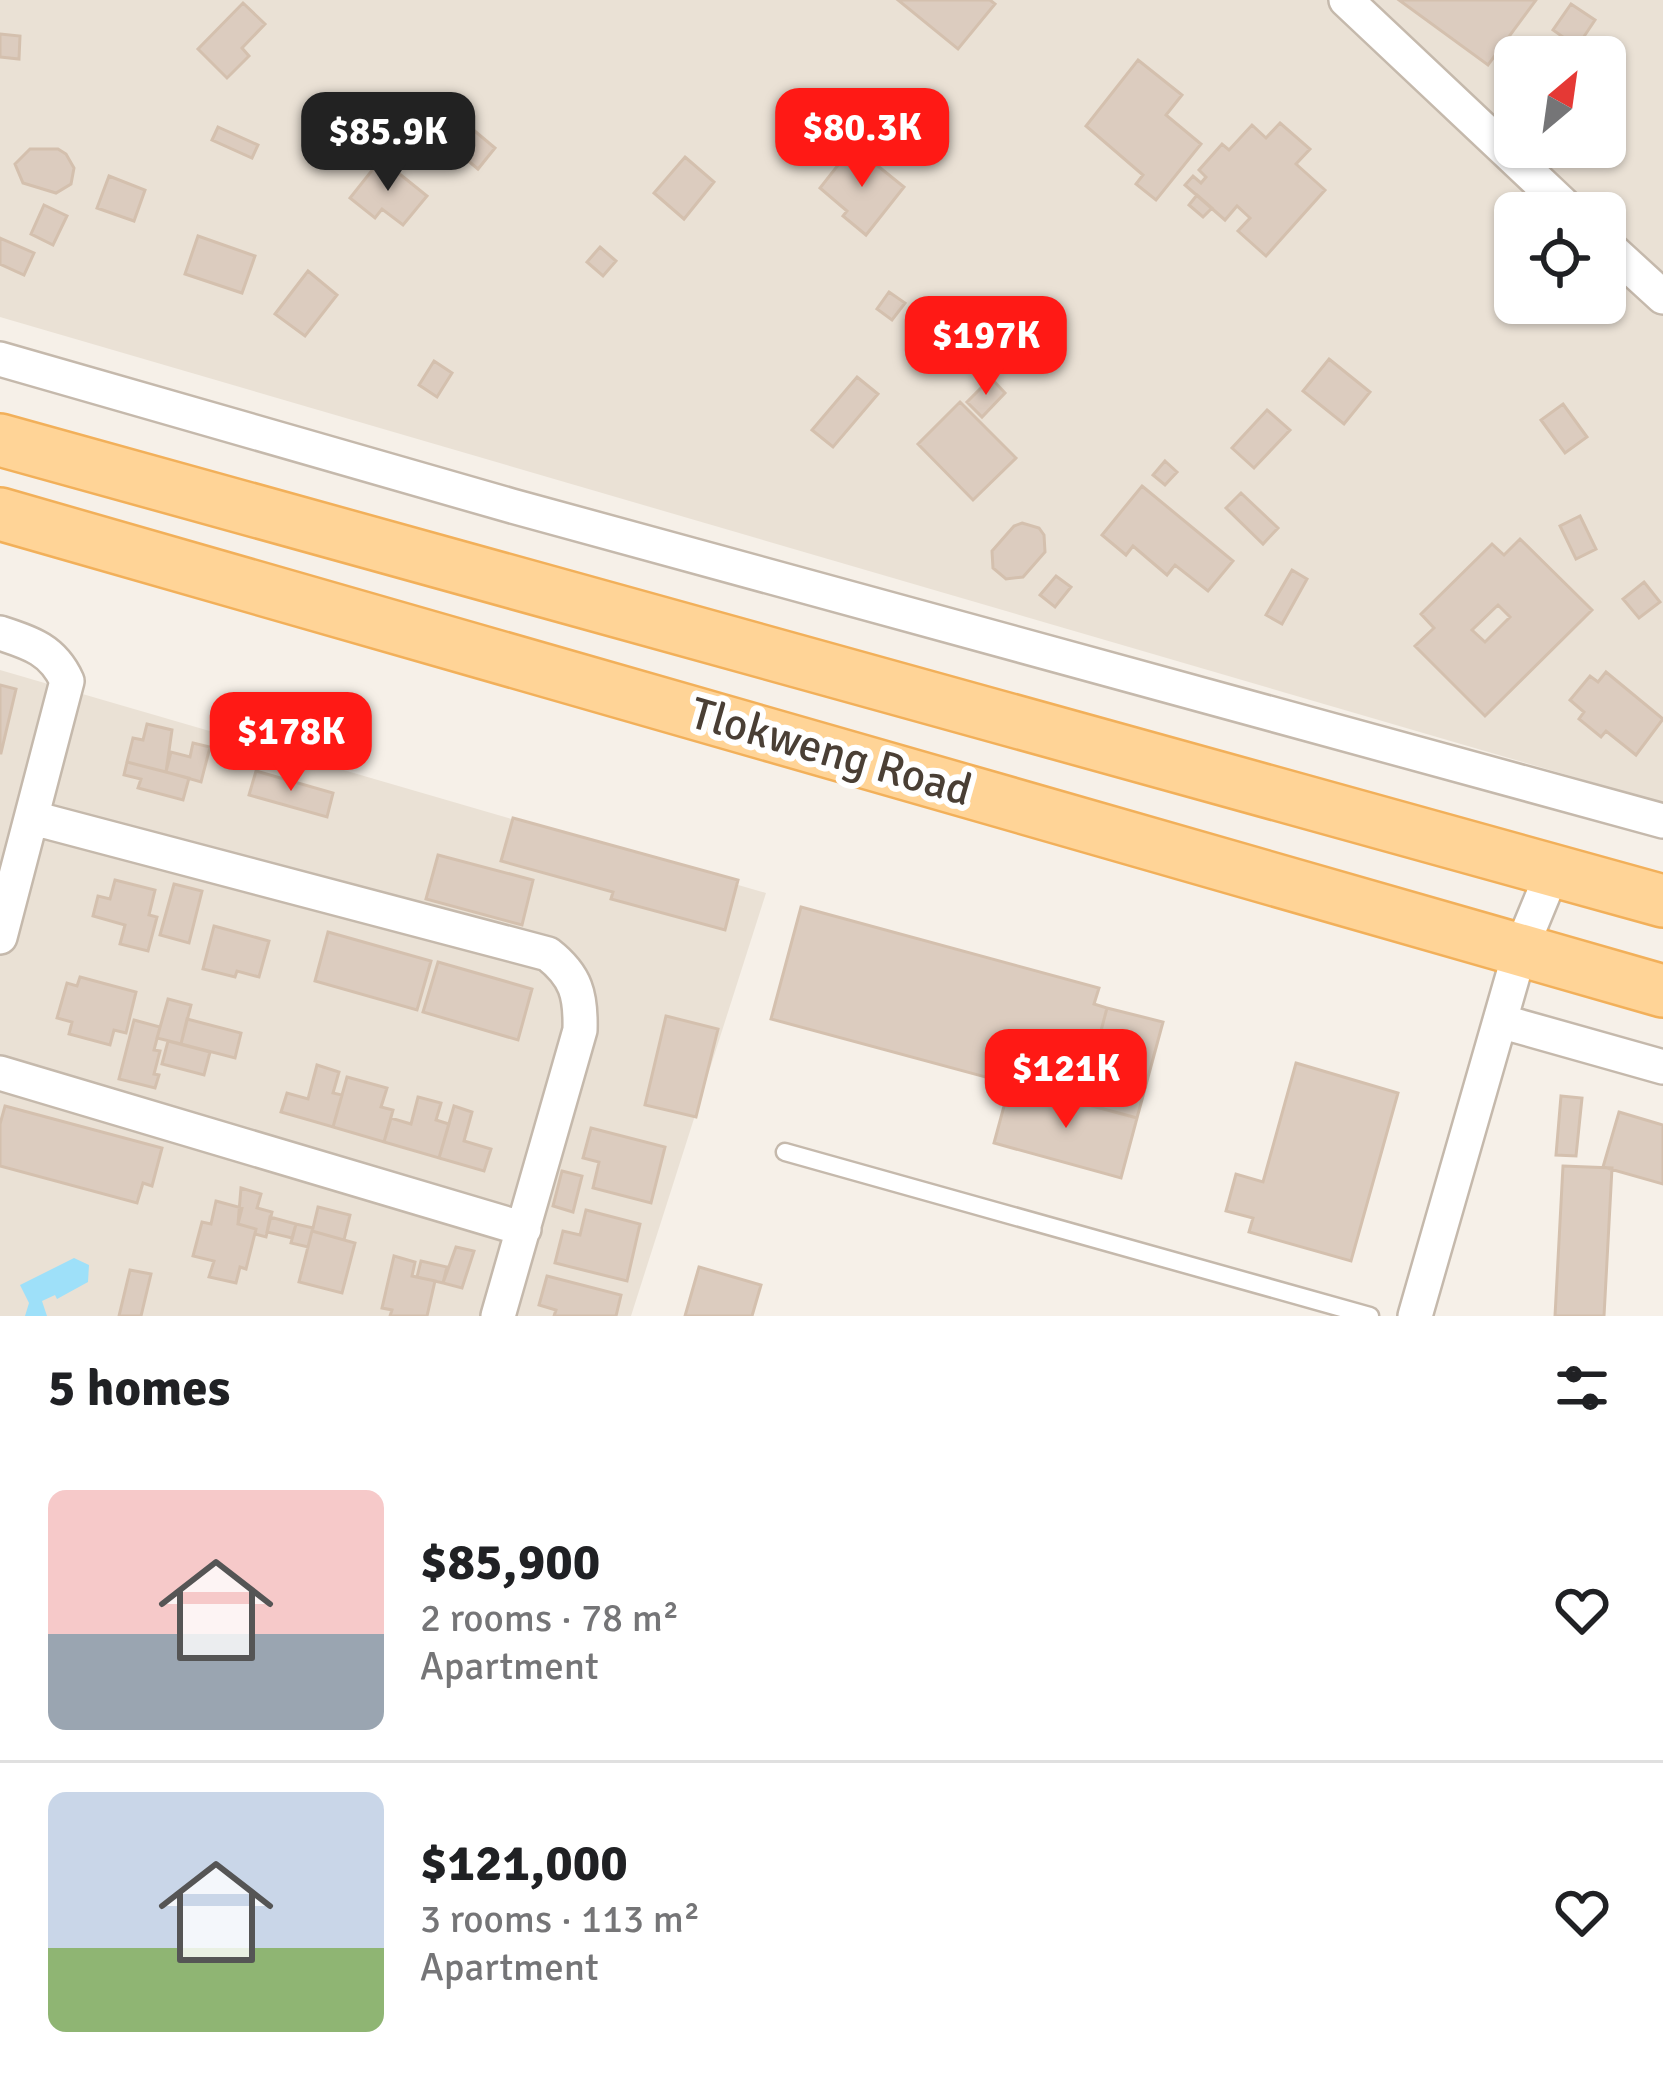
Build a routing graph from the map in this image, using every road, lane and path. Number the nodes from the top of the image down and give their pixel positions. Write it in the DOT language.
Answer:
graph roads {
  1 [pos="1346,0"];
  2 [pos="1549,192"];
  3 [pos="1626,263"];
  4 [pos="1663,297"];
  5 [pos="0,359"];
  6 [pos="0,440"];
  7 [pos="0,514"];
  8 [pos="0,633"];
  9 [pos="32,818"];
  10 [pos="1663,820"];
  11 [pos="1552,871"];
  12 [pos="1663,901"];
  13 [pos="0,937"];
  14 [pos="1520,951"];
  15 [pos="1663,991"];
  16 [pos="1500,1021"];
  17 [pos="1663,1067"];
  18 [pos="0,1073"];
  19 [pos="785,1153"];
  20 [pos="524,1229"];
  21 [pos="498,1316"];
  22 [pos="1370,1316"];
  23 [pos="1415,1316"];
  1 -- 2 [label="street"];
  3 -- 4 [label="street"];
  5 -- 10 [label="street"];
  6 -- 11 [label="main road, Tlokweng Road"];
  7 -- 14 [label="main road, Tlokweng Road"];
  8 -- 9 [label="street"];
  9 -- 13 [label="street"];
  9 -- 20 [label="street"];
  11 -- 12 [label="main road, Tlokweng Road"];
  11 -- 14 [label="street"];
  14 -- 15 [label="main road, Tlokweng Road"];
  14 -- 16 [label="street"];
  16 -- 17 [label="street"];
  16 -- 23 [label="street"];
  18 -- 20 [label="street"];
  19 -- 22 [label="lane"];
  20 -- 21 [label="street"];
}
